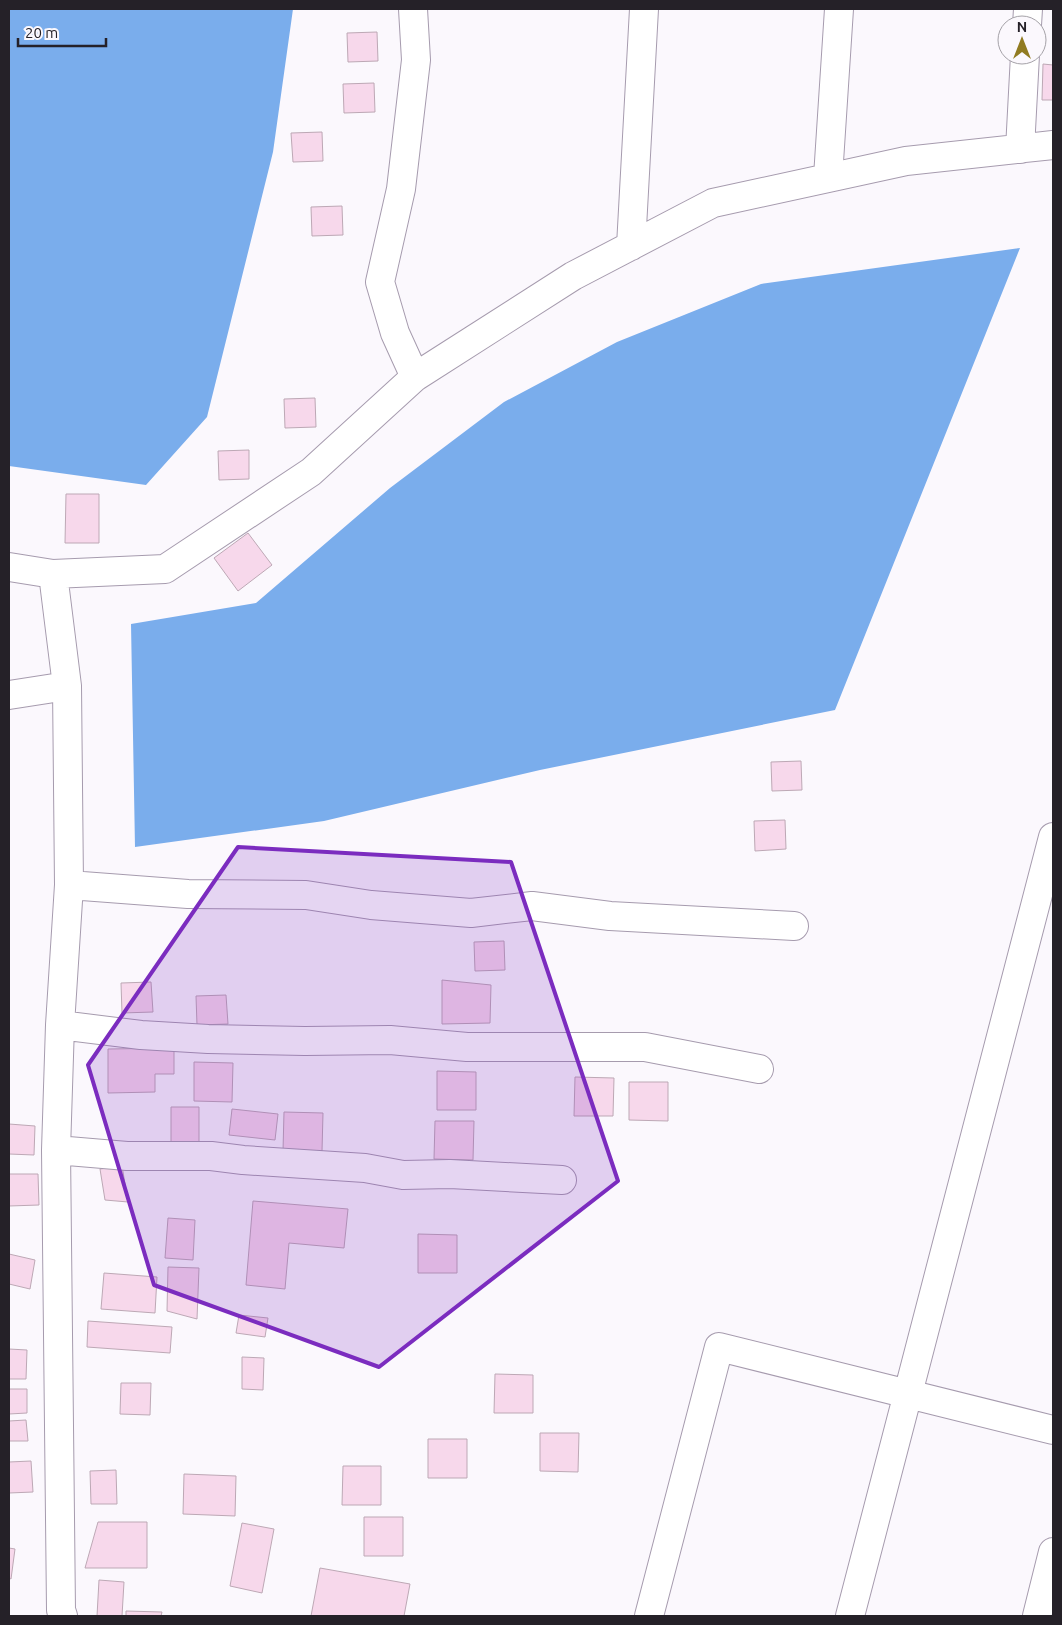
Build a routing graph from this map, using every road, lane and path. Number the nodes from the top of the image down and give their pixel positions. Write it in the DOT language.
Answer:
graph roads {
  1 [pos="413,9"];
  2 [pos="644,9"];
  3 [pos="839,9"];
  4 [pos="1024,65"];
  5 [pos="1053,145"];
  6 [pos="1020,148"];
  7 [pos="828,178"];
  8 [pos="630,246"];
  9 [pos="415,378"];
  10 [pos="9,568"];
  11 [pos="53,574"];
  12 [pos="67,686"];
  13 [pos="9,695"];
  14 [pos="1053,838"];
  15 [pos="69,885"];
  16 [pos="794,926"];
  17 [pos="60,1025"];
  18 [pos="760,1069"];
  19 [pos="56,1150"];
  20 [pos="562,1180"];
  21 [pos="908,1394"];
  22 [pos="1053,1430"];
  23 [pos="1053,1552"];
  24 [pos="61,1614"];
  25 [pos="649,1616"];
  26 [pos="850,1616"];
  27 [pos="1036,1616"];
  1 -- 9 [label="street"];
  2 -- 8 [label="street"];
  3 -- 7 [label="street"];
  4 -- 6 [label="street"];
  5 -- 6 [label="street"];
  6 -- 7 [label="street"];
  7 -- 8 [label="street"];
  8 -- 9 [label="street"];
  9 -- 11 [label="street"];
  10 -- 11 [label="street"];
  11 -- 12 [label="street"];
  12 -- 13 [label="street"];
  12 -- 15 [label="street"];
  14 -- 21 [label="street"];
  15 -- 16 [label="street"];
  15 -- 17 [label="street"];
  17 -- 18 [label="street"];
  17 -- 19 [label="street"];
  19 -- 20 [label="street"];
  19 -- 24 [label="street"];
  21 -- 22 [label="street"];
  21 -- 25 [label="street"];
  21 -- 26 [label="street"];
  23 -- 27 [label="street"];
}
